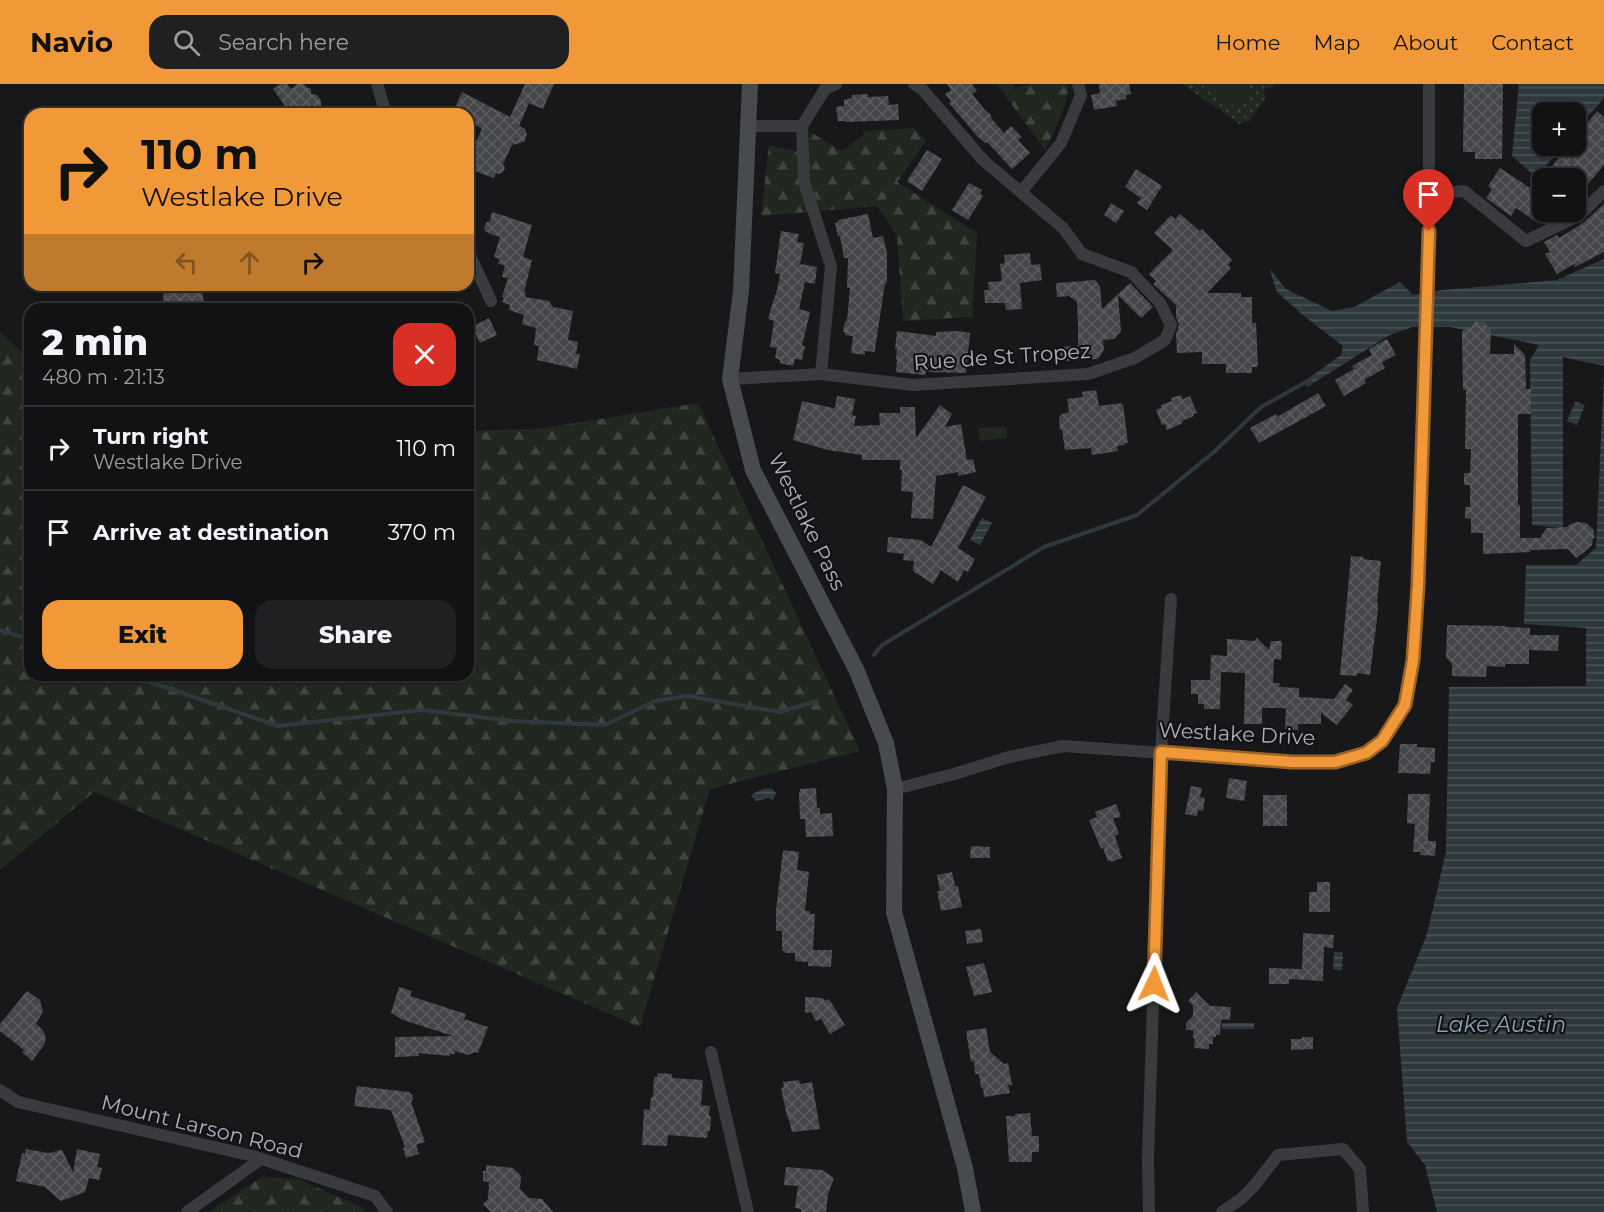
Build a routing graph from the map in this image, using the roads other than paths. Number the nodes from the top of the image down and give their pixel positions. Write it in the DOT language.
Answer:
graph roads {
  1 [pos="377,84"];
  2 [pos="750,84"];
  3 [pos="836,84"];
  4 [pos="914,84"];
  5 [pos="1078,84"];
  6 [pos="1429,84"];
  7 [pos="384,108"];
  8 [pos="748,126"];
  9 [pos="802,126"];
  10 [pos="1604,191"];
  11 [pos="1021,192"];
  12 [pos="1428,194"];
  13 [pos="474,264"];
  14 [pos="491,301"];
  15 [pos="821,374"];
  16 [pos="730,379"];
  17 [pos="1171,598"];
  18 [pos="1161,752"];
  19 [pos="895,789"];
  20 [pos="711,1052"];
  21 [pos="0,1090"];
  22 [pos="261,1159"];
  23 [pos="187,1212"];
  24 [pos="387,1212"];
  25 [pos="748,1212"];
  26 [pos="973,1212"];
  27 [pos="1149,1212"];
  28 [pos="1222,1212"];
  29 [pos="1363,1212"];
  1 -- 7 [label="street"];
  2 -- 8 [label="street, Westlake Pass"];
  3 -- 9 [label="street"];
  4 -- 11 [label="street, Rue de St Tropez"];
  5 -- 11 [label="street"];
  6 -- 12 [label="street, Westlake Drive"];
  8 -- 9 [label="street"];
  8 -- 16 [label="street, Westlake Pass"];
  9 -- 15 [label="street"];
  10 -- 12 [label="street"];
  11 -- 15 [label="street, Rue de St Tropez"];
  12 -- 18 [label="street, Westlake Drive"];
  13 -- 14 [label="street"];
  15 -- 16 [label="street, Rue de St Tropez"];
  16 -- 19 [label="street, Westlake Pass"];
  17 -- 18 [label="street"];
  18 -- 19 [label="street, Westlake Drive"];
  18 -- 27 [label="street"];
  19 -- 26 [label="street"];
  20 -- 25 [label="street"];
  21 -- 22 [label="street, Mount Larson Road"];
  22 -- 23 [label="street"];
  22 -- 24 [label="street, Mount Larson Road"];
  28 -- 29 [label="street"];
}
